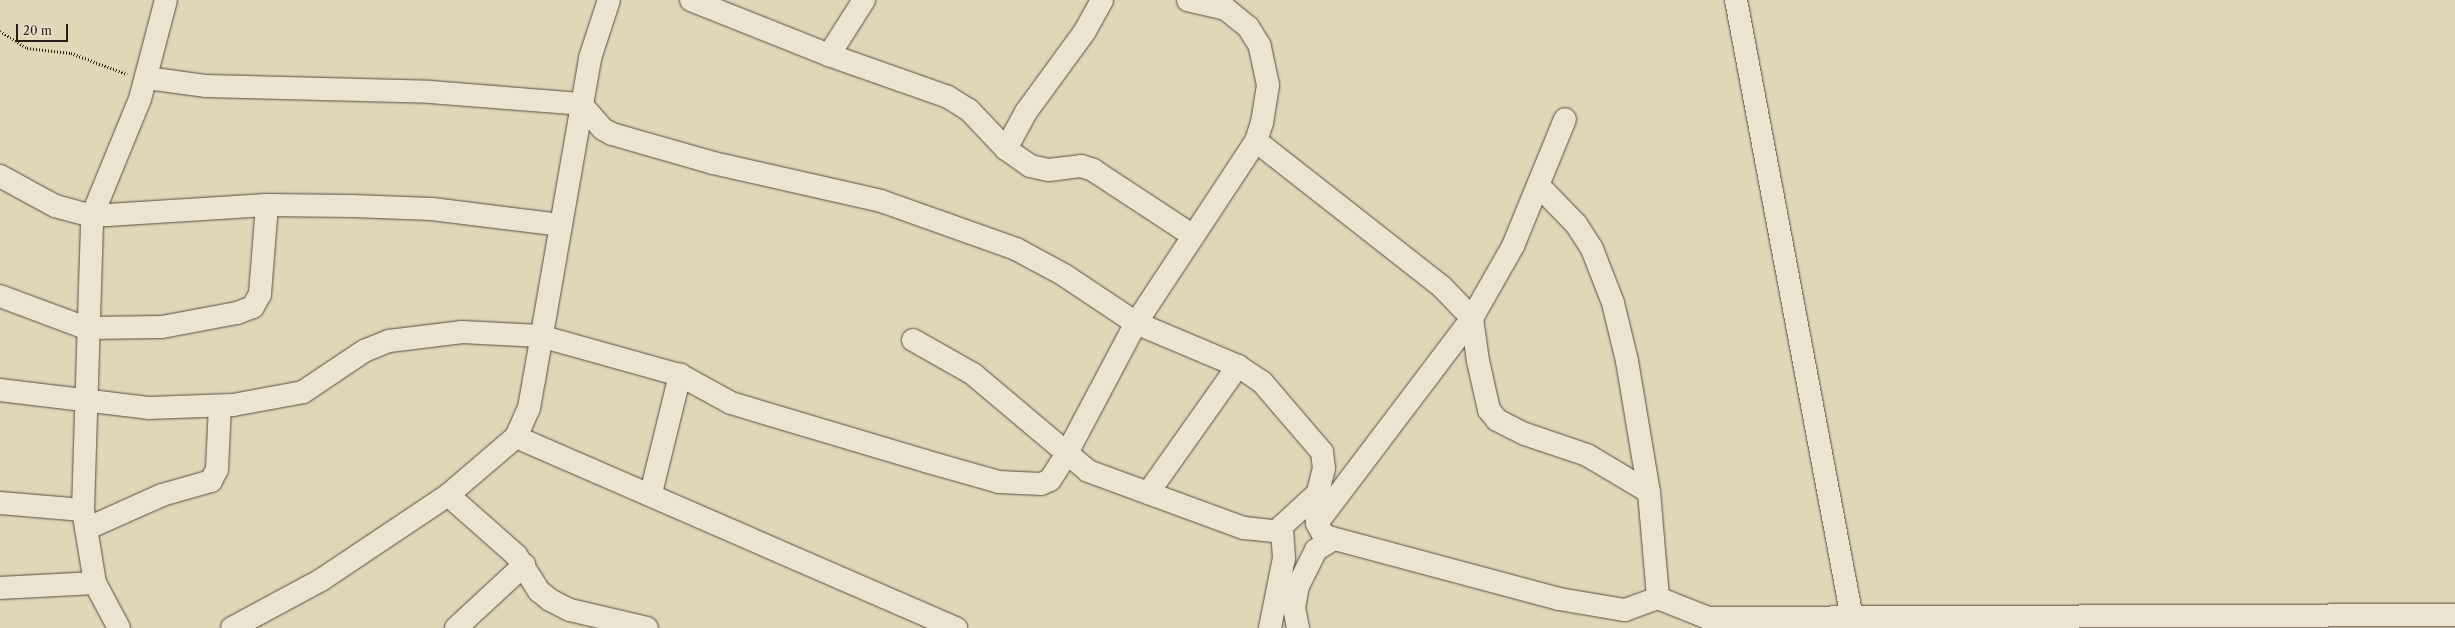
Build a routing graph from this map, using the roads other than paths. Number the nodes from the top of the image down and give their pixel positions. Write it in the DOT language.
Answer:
graph roads {
  1 [pos="166,0"];
  2 [pos="609,0"];
  3 [pos="691,0"];
  4 [pos="864,0"];
  5 [pos="1102,0"];
  6 [pos="1188,0"];
  7 [pos="1736,0"];
  8 [pos="829,55"];
  9 [pos="147,78"];
  10 [pos="581,104"];
  11 [pos="1565,119"];
  12 [pos="1256,141"];
  13 [pos="1006,149"];
  14 [pos="0,176"];
  15 [pos="1539,186"];
  16 [pos="267,205"];
  17 [pos="92,216"];
  18 [pos="560,225"];
  19 [pos="1192,235"];
  20 [pos="0,296"];
  21 [pos="1472,318"];
  22 [pos="1136,323"];
  23 [pos="86,328"];
  24 [pos="540,336"];
  25 [pos="913,340"];
  26 [pos="1238,366"];
  27 [pos="680,375"];
  28 [pos="0,390"];
  29 [pos="85,399"];
  30 [pos="220,406"];
  31 [pos="516,437"];
  32 [pos="1066,455"];
  33 [pos="1649,492"];
  34 [pos="651,493"];
  35 [pos="1148,493"];
  36 [pos="448,495"];
  37 [pos="1316,495"];
  38 [pos="0,503"];
  39 [pos="85,520"];
  40 [pos="1317,523"];
  41 [pos="1281,532"];
  42 [pos="1332,540"];
  43 [pos="524,565"];
  44 [pos="95,583"];
  45 [pos="0,588"];
  46 [pos="1658,598"];
  47 [pos="2455,615"];
  48 [pos="1852,618"];
  49 [pos="2370,622"];
  50 [pos="1961,623"];
  51 [pos="119,628"];
  52 [pos="232,628"];
  53 [pos="456,628"];
  54 [pos="647,628"];
  55 [pos="956,628"];
  56 [pos="1270,628"];
  57 [pos="1298,628"];
  1 -- 9 [label="street"];
  2 -- 10 [label="street"];
  3 -- 8 [label="street"];
  4 -- 8 [label="street"];
  5 -- 13 [label="street"];
  6 -- 12 [label="street"];
  7 -- 48 [label="street"];
  8 -- 13 [label="street"];
  9 -- 10 [label="street"];
  9 -- 17 [label="street"];
  10 -- 18 [label="street"];
  10 -- 22 [label="street"];
  11 -- 15 [label="street"];
  12 -- 19 [label="street"];
  12 -- 21 [label="street"];
  13 -- 19 [label="street"];
  14 -- 17 [label="street"];
  15 -- 21 [label="street"];
  15 -- 33 [label="street"];
  16 -- 17 [label="street"];
  16 -- 18 [label="street"];
  16 -- 23 [label="street"];
  17 -- 23 [label="street"];
  18 -- 24 [label="street"];
  19 -- 22 [label="street"];
  20 -- 23 [label="street"];
  21 -- 33 [label="street"];
  21 -- 40 [label="street"];
  22 -- 26 [label="street"];
  22 -- 32 [label="street"];
  23 -- 29 [label="street"];
  24 -- 27 [label="street"];
  24 -- 30 [label="street"];
  24 -- 31 [label="street"];
  25 -- 32 [label="street"];
  26 -- 35 [label="street"];
  26 -- 37 [label="street"];
  27 -- 32 [label="street"];
  27 -- 34 [label="street"];
  28 -- 29 [label="street"];
  29 -- 30 [label="street"];
  29 -- 39 [label="street"];
  30 -- 39 [label="street"];
  31 -- 34 [label="street"];
  31 -- 36 [label="street"];
  32 -- 35 [label="street"];
  33 -- 46 [label="street"];
  34 -- 55 [label="street"];
  35 -- 41 [label="street"];
  36 -- 43 [label="street"];
  36 -- 52 [label="street"];
  37 -- 40 [label="street"];
  37 -- 41 [label="street"];
  38 -- 39 [label="street"];
  39 -- 44 [label="street"];
  40 -- 42 [label="street"];
  41 -- 56 [label="street"];
  42 -- 46 [label="street"];
  42 -- 57 [label="street"];
  43 -- 53 [label="street"];
  43 -- 54 [label="street"];
  44 -- 45 [label="street"];
  44 -- 51 [label="street"];
  46 -- 48 [label="street"];
  47 -- 49 [label="street"];
  48 -- 50 [label="street"];
  49 -- 50 [label="street"];
}
